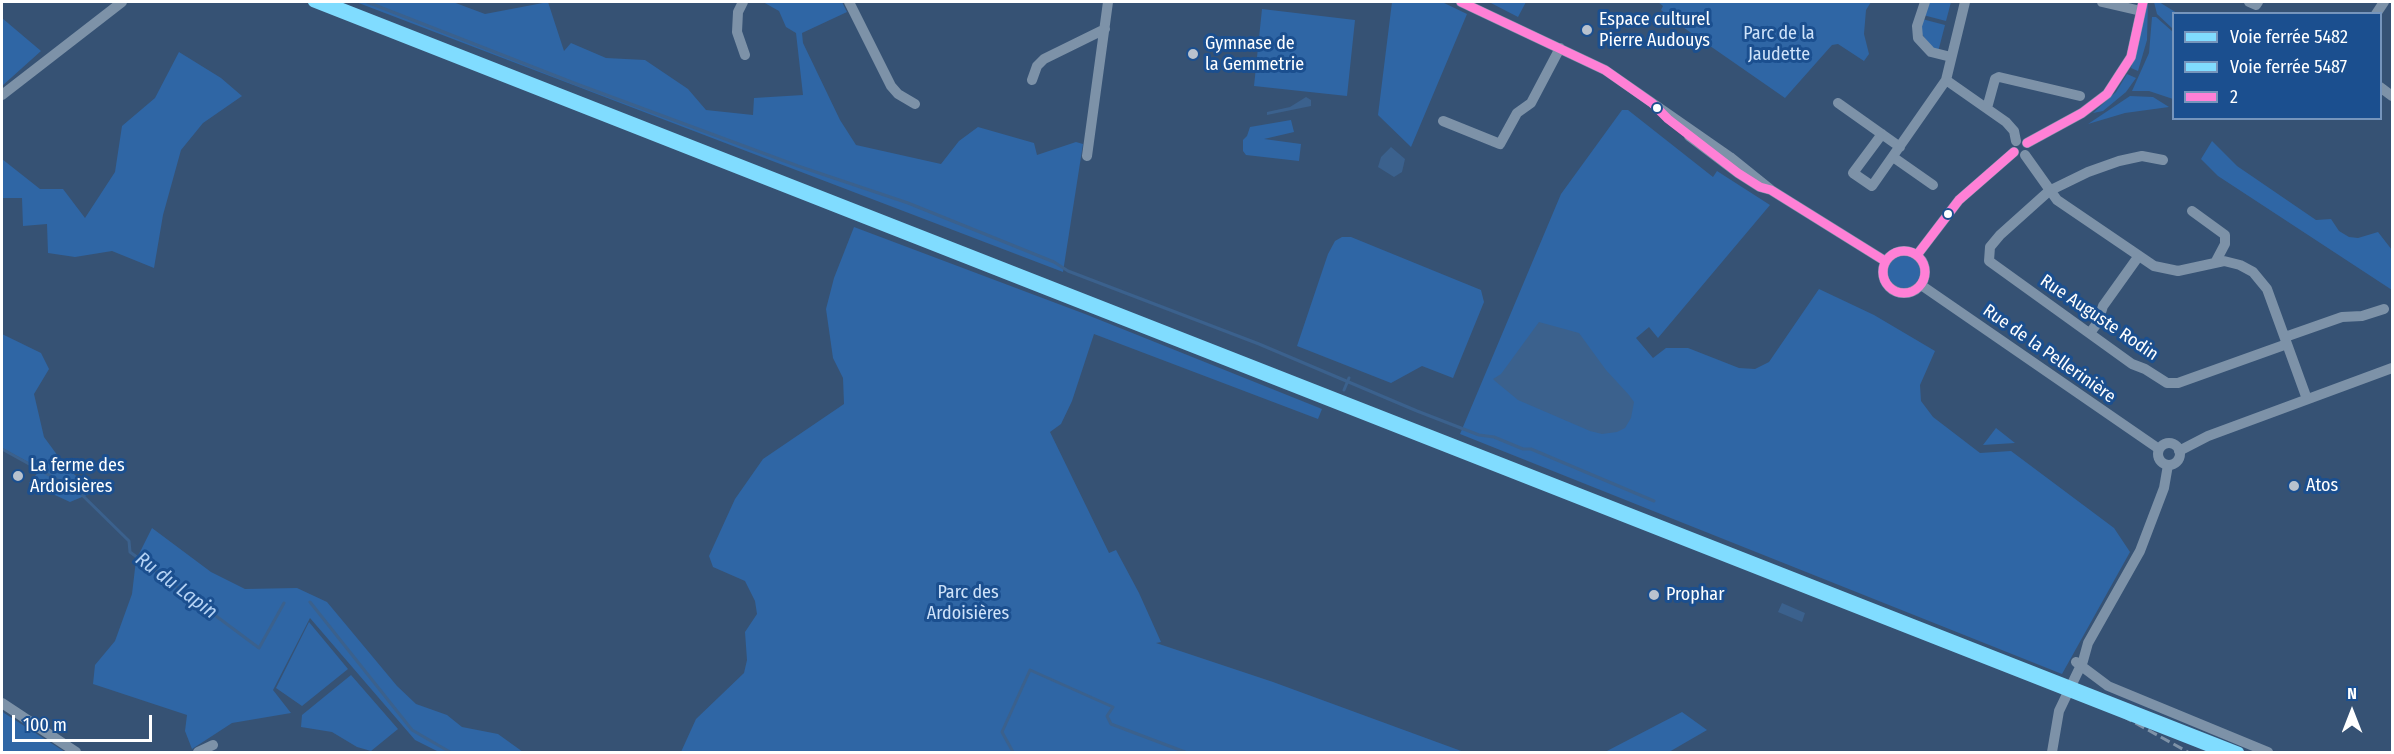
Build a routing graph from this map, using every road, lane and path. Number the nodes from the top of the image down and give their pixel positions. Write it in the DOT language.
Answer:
graph roads {
  1 [pos="122,2"];
  2 [pos="743,2"];
  3 [pos="849,2"];
  4 [pos="1108,2"];
  5 [pos="1461,2"];
  6 [pos="1925,2"];
  7 [pos="1965,2"];
  8 [pos="2102,2"];
  9 [pos="2249,2"];
  10 [pos="2258,2"];
  11 [pos="2142,6"];
  12 [pos="1105,29"];
  13 [pos="1560,48"];
  14 [pos="745,55"];
  15 [pos="1951,57"];
  16 [pos="1032,80"];
  17 [pos="1946,80"];
  18 [pos="2,95"];
  19 [pos="2080,96"];
  20 [pos="1838,103"];
  21 [pos="915,104"];
  22 [pos="1988,108"];
  23 [pos="1443,121"];
  24 [pos="1882,134"];
  25 [pos="1899,147"];
  26 [pos="2020,148"];
  27 [pos="1088,156"];
  28 [pos="1893,157"];
  29 [pos="2163,160"];
  30 [pos="1933,185"];
  31 [pos="2049,191"];
  32 [pos="2192,211"];
  33 [pos="1917,255"];
  34 [pos="2138,257"];
  35 [pos="1885,261"];
  36 [pos="2216,261"];
  37 [pos="1921,285"];
  38 [pos="2384,309"];
  39 [pos="2090,333"];
  40 [pos="2286,341"];
  41 [pos="2392,368"];
  42 [pos="2307,399"];
  43 [pos="2159,449"];
  44 [pos="2179,451"];
  45 [pos="2168,465"];
  46 [pos="2078,664"];
  47 [pos="2,703"];
  48 [pos="213,745"];
  49 [pos="76,753"];
  50 [pos="198,753"];
  51 [pos="2052,753"];
  52 [pos="2268,753"];
  1 -- 18 [label="street"];
  2 -- 14 [label="street"];
  3 -- 21 [label="street"];
  4 -- 12 [label="street"];
  5 -- 13 [label="street"];
  6 -- 15 [label="street"];
  7 -- 15 [label="street"];
  8 -- 11 [label="street"];
  9 -- 10 [label="street"];
  11 -- 26 [label="street"];
  12 -- 16 [label="street"];
  12 -- 27 [label="street"];
  13 -- 23 [label="street"];
  13 -- 35 [label="street"];
  15 -- 17 [label="street"];
  17 -- 22 [label="street"];
  17 -- 25 [label="street"];
  19 -- 22 [label="street"];
  20 -- 24 [label="street"];
  22 -- 26 [label="street"];
  24 -- 25 [label="street"];
  24 -- 28 [label="street"];
  25 -- 28 [label="street"];
  26 -- 31 [label="street"];
  26 -- 33 [label="street"];
  28 -- 30 [label="street"];
  29 -- 31 [label="street"];
  31 -- 34 [label="street"];
  31 -- 39 [label="street, Rue Auguste Rodin"];
  32 -- 36 [label="street"];
  33 -- 35 [label="street"];
  33 -- 37 [label="street"];
  34 -- 36 [label="street"];
  34 -- 39 [label="street"];
  35 -- 37 [label="street"];
  36 -- 40 [label="street"];
  37 -- 43 [label="street, Rue de la Pellerinière"];
  38 -- 40 [label="street"];
  39 -- 40 [label="street, Rue Auguste Rodin"];
  40 -- 42 [label="street"];
  41 -- 42 [label="street"];
  42 -- 44 [label="street"];
  43 -- 44 [label="street"];
  43 -- 45 [label="street"];
  44 -- 45 [label="street"];
  45 -- 46 [label="street"];
  46 -- 51 [label="street"];
  46 -- 52 [label="street"];
  47 -- 49 [label="street"];
  48 -- 50 [label="street"];
}
